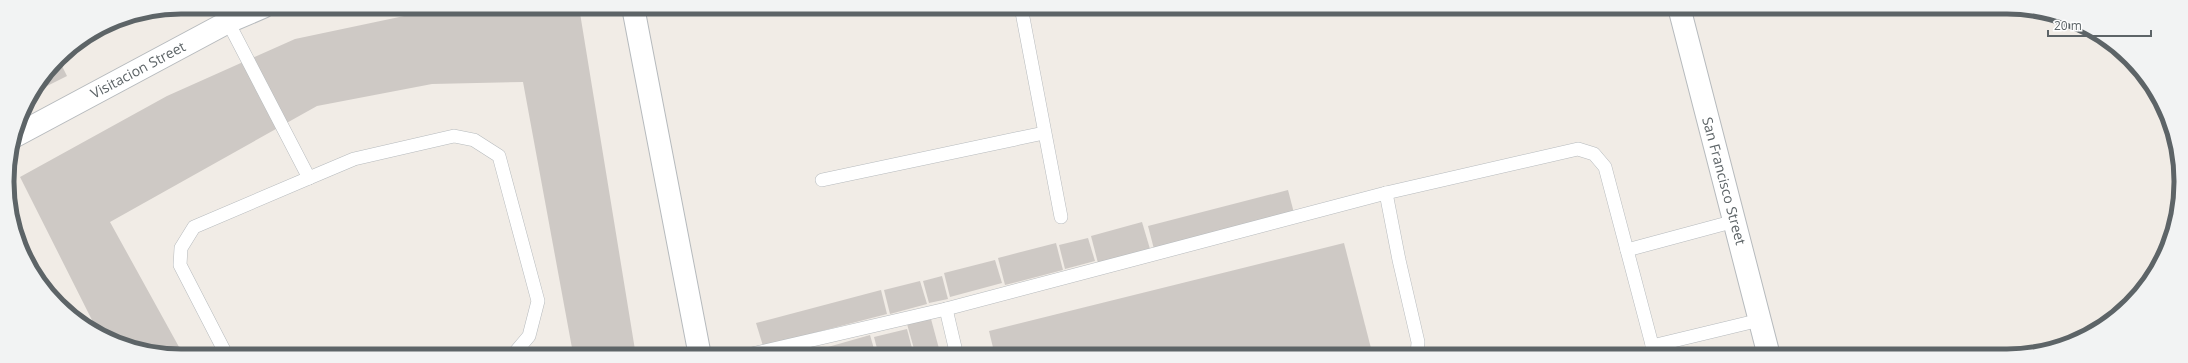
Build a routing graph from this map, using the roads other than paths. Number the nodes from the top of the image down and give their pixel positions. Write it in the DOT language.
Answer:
graph roads {
  1 [pos="247,14"];
  2 [pos="634,14"];
  3 [pos="1022,14"];
  4 [pos="1680,14"];
  5 [pos="228,22"];
  6 [pos="22,132"];
  7 [pos="1044,133"];
  8 [pos="309,178"];
  9 [pos="822,180"];
  10 [pos="1386,193"];
  11 [pos="1061,217"];
  12 [pos="1735,221"];
  13 [pos="1627,250"];
  14 [pos="946,309"];
  15 [pos="1760,320"];
  16 [pos="224,349"];
  17 [pos="518,349"];
  18 [pos="699,349"];
  19 [pos="773,349"];
  20 [pos="955,349"];
  21 [pos="1418,349"];
  22 [pos="1652,349"];
  23 [pos="1660,349"];
  24 [pos="1767,349"];
  1 -- 5 [label="street, Visitacion Street"];
  2 -- 18 [label="street"];
  3 -- 7 [label="lane"];
  4 -- 12 [label="street, San Francisco Street"];
  5 -- 6 [label="street, Visitacion Street"];
  5 -- 8 [label="lane"];
  7 -- 9 [label="lane"];
  7 -- 11 [label="lane"];
  8 -- 16 [label="lane"];
  8 -- 17 [label="lane"];
  10 -- 13 [label="lane"];
  10 -- 14 [label="lane"];
  10 -- 21 [label="lane"];
  12 -- 13 [label="lane"];
  12 -- 15 [label="street, San Francisco Street"];
  13 -- 22 [label="lane"];
  14 -- 19 [label="lane"];
  14 -- 20 [label="lane"];
  15 -- 23 [label="lane"];
  15 -- 24 [label="street, San Francisco Street"];
}
